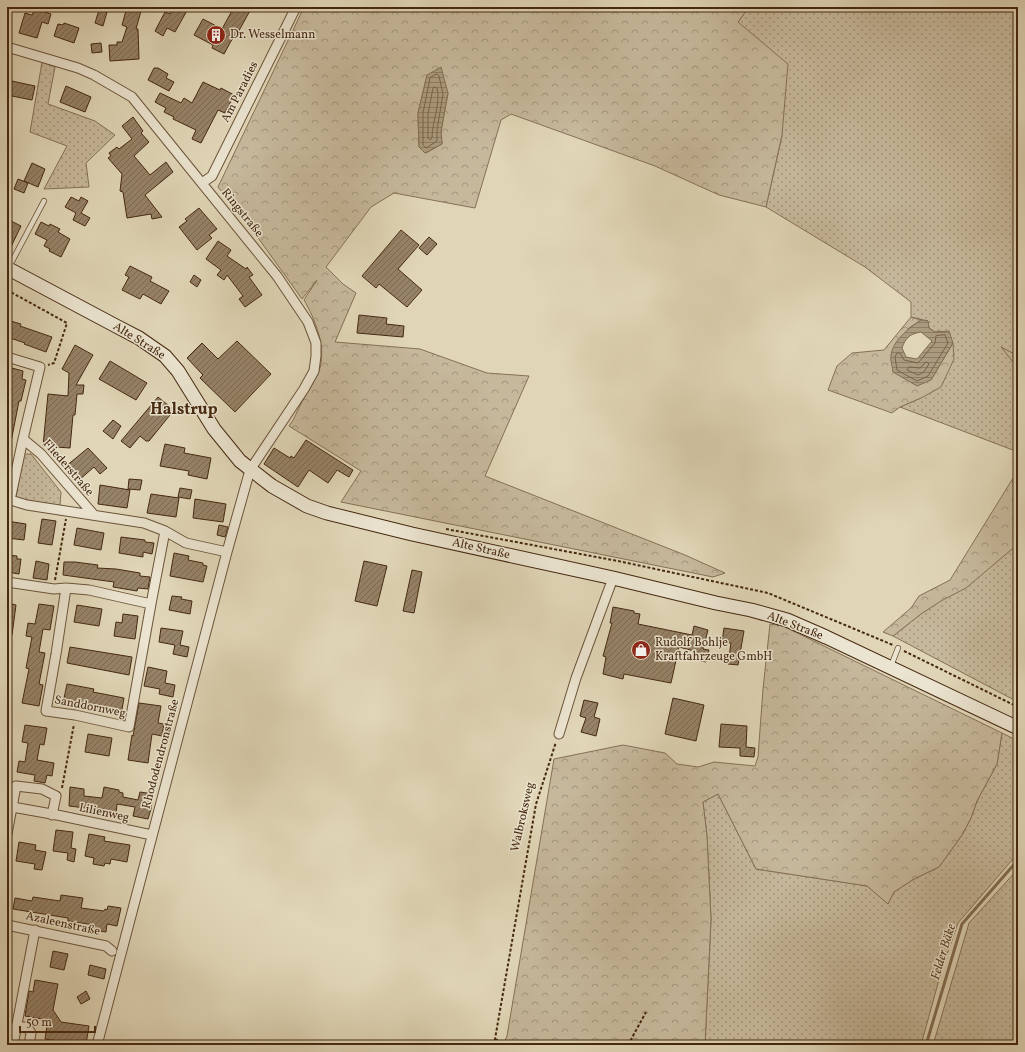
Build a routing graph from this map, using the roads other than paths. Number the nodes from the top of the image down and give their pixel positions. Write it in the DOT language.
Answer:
graph roads {
  1 [pos="296,7"];
  2 [pos="7,47"];
  3 [pos="202,183"];
  4 [pos="44,201"];
  5 [pos="7,268"];
  6 [pos="7,357"];
  7 [pos="23,439"];
  8 [pos="250,470"];
  9 [pos="8,499"];
  10 [pos="94,515"];
  11 [pos="165,530"];
  12 [pos="227,552"];
  13 [pos="613,578"];
  14 [pos="7,582"];
  15 [pos="66,588"];
  16 [pos="151,604"];
  17 [pos="898,648"];
  18 [pos="890,668"];
  19 [pos="1018,728"];
  20 [pos="559,734"];
  21 [pos="10,807"];
  22 [pos="52,815"];
  23 [pos="7,834"];
  24 [pos="152,835"];
  25 [pos="7,925"];
  26 [pos="35,930"];
  27 [pos="112,950"];
  28 [pos="16,1026"];
  29 [pos="14,1045"];
  30 [pos="29,1045"];
  31 [pos="97,1045"];
  1 -- 3 [label="street, Am Paradies"];
  2 -- 3 [label="street, Ringstraße"];
  3 -- 8 [label="street, Ringstraße"];
  4 -- 5 [label="lane, Alte Straße"];
  5 -- 8 [label="street, Alte Straße"];
  6 -- 7 [label="street, Fliederstraße"];
  7 -- 9 [label="street, Fliederstraße"];
  7 -- 10 [label="street, Fliederstraße"];
  8 -- 12 [label="street, Rhododendronstraße"];
  8 -- 13 [label="street, Alte Straße"];
  9 -- 10 [label="street, Fliederstraße"];
  10 -- 11 [label="street, Fliederstraße"];
  11 -- 12 [label="street, Fliederstraße"];
  11 -- 16 [label="street, Sanddornweg"];
  12 -- 24 [label="street, Rhododendronstraße"];
  13 -- 18 [label="street, Alte Straße"];
  13 -- 20 [label="street"];
  14 -- 15 [label="street"];
  15 -- 16 [label="street"];
  15 -- 16 [label="street, Sanddornweg"];
  17 -- 18 [label="lane"];
  18 -- 19 [label="street, Alte Straße"];
  21 -- 22 [label="street, Lilienweg"];
  21 -- 22 [label="street"];
  21 -- 23 [label="street"];
  22 -- 24 [label="street, Lilienweg"];
  24 -- 31 [label="street, Rhododendronstraße"];
  25 -- 26 [label="street, Azaleenstraße"];
  26 -- 27 [label="street, Azaleenstraße"];
  26 -- 28 [label="street"];
  28 -- 29 [label="street"];
  28 -- 30 [label="street"];
}
